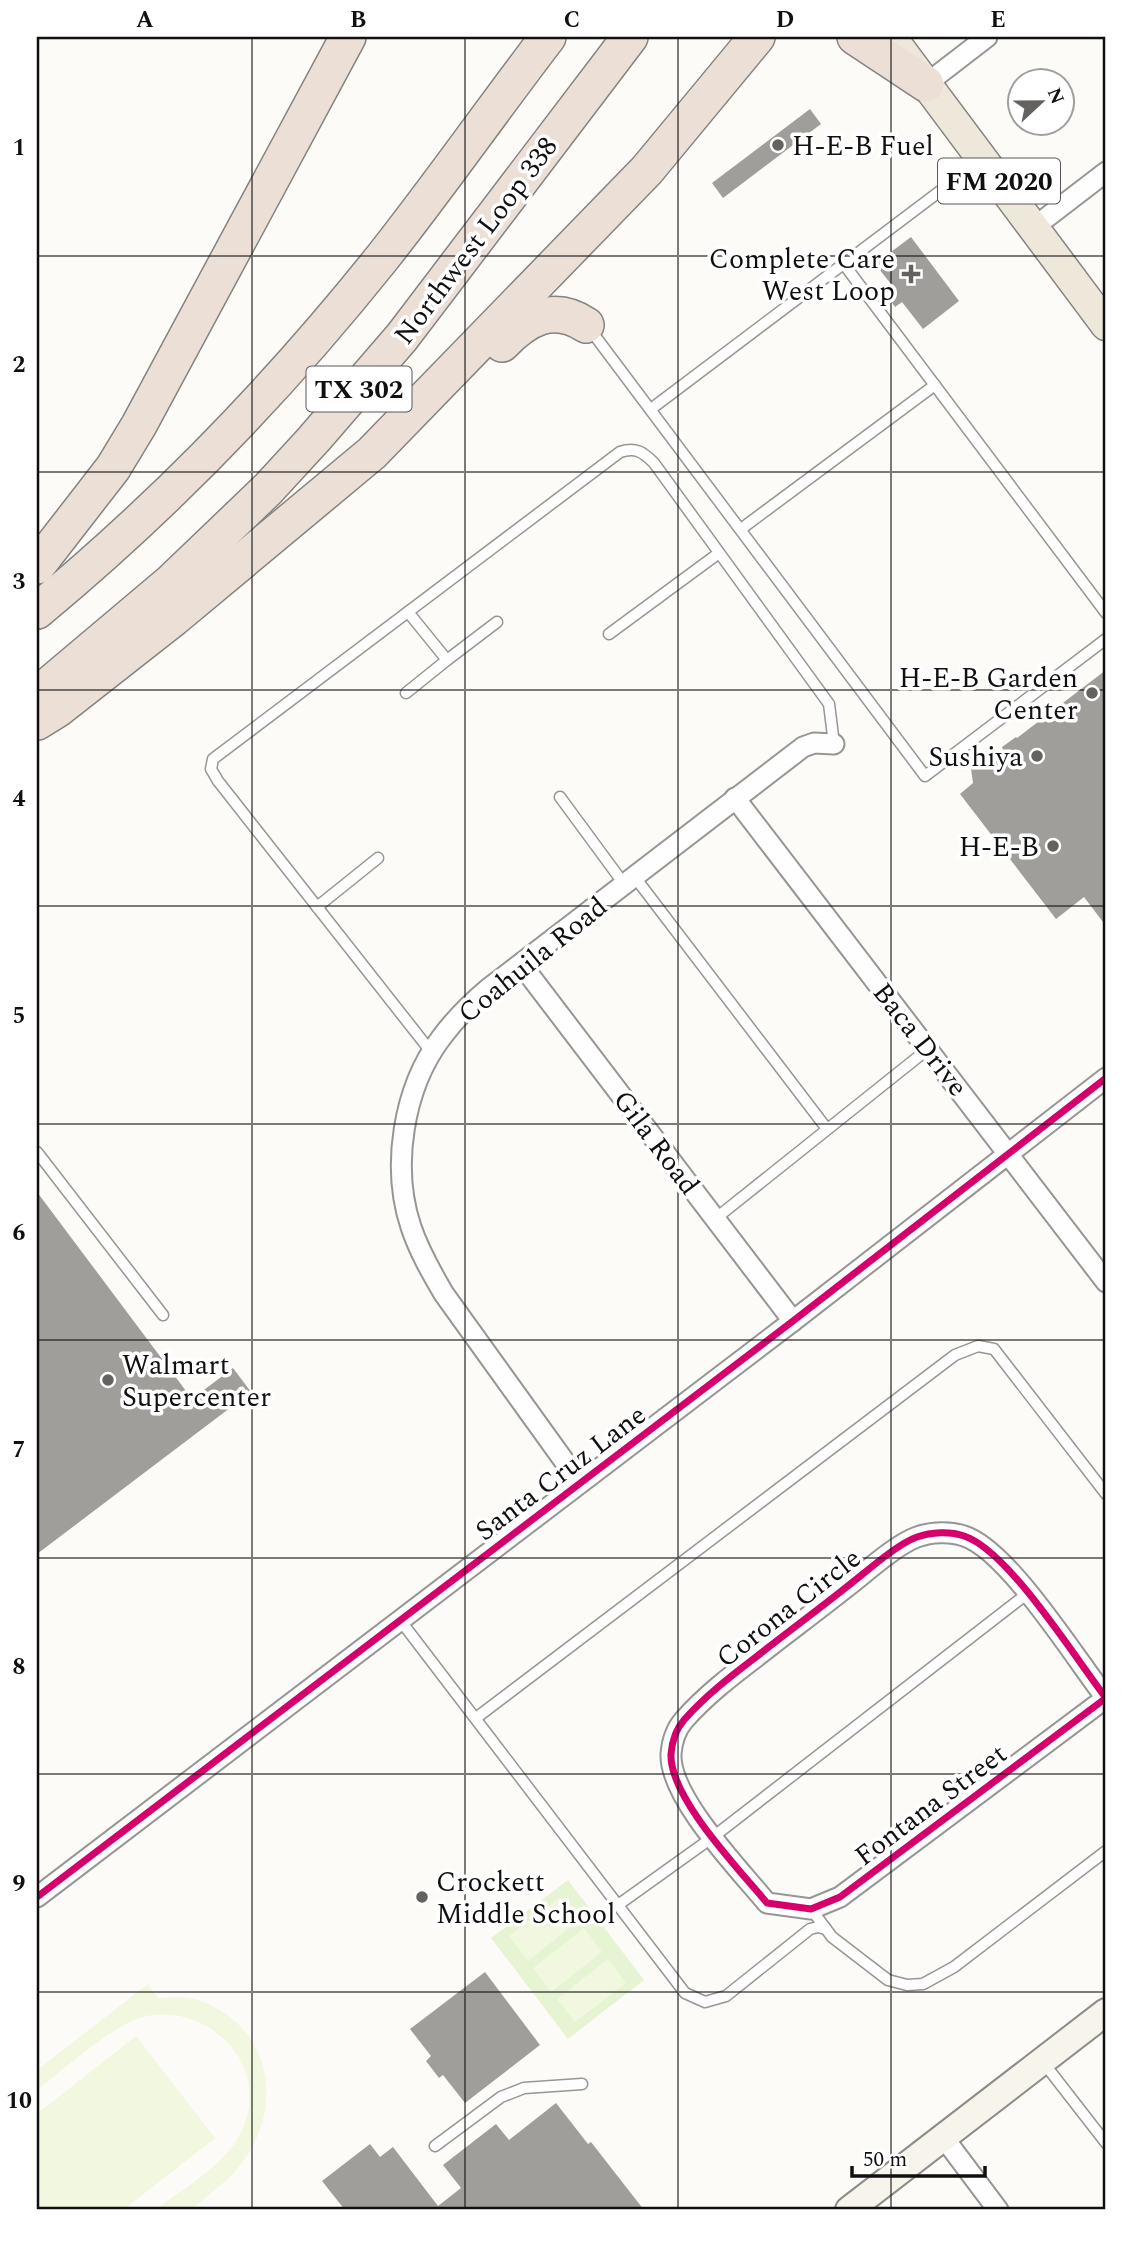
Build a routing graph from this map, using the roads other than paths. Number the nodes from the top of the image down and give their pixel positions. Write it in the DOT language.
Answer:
graph roads {
  1 [pos="348,37"];
  2 [pos="548,37"];
  3 [pos="630,37"];
  4 [pos="855,37"];
  5 [pos="891,37"];
  6 [pos="987,37"];
  7 [pos="757,39"];
  8 [pos="926,84"];
  9 [pos="983,159"];
  10 [pos="1106,172"];
  11 [pos="1033,228"];
  12 [pos="843,263"];
  13 [pos="586,325"];
  14 [pos="1106,325"];
  15 [pos="935,385"];
  16 [pos="651,409"];
  17 [pos="741,529"];
  18 [pos="719,552"];
  19 [pos="37,566"];
  20 [pos="235,568"];
  21 [pos="37,611"];
  22 [pos="408,612"];
  23 [pos="1106,613"];
  24 [pos="497,622"];
  25 [pos="609,634"];
  26 [pos="1106,639"];
  27 [pos="447,660"];
  28 [pos="406,693"];
  29 [pos="37,695"];
  30 [pos="37,722"];
  31 [pos="834,744"];
  32 [pos="560,797"];
  33 [pos="735,798"];
  34 [pos="378,858"];
  35 [pos="629,880"];
  36 [pos="317,907"];
  37 [pos="522,964"];
  38 [pos="929,1049"];
  39 [pos="432,1053"];
  40 [pos="1106,1078"];
  41 [pos="828,1129"];
  42 [pos="37,1152"];
  43 [pos="1010,1153"];
  44 [pos="715,1219"];
  45 [pos="1106,1282"];
  46 [pos="163,1315"];
  47 [pos="793,1321"];
  48 [pos="580,1483"];
  49 [pos="1106,1494"];
  50 [pos="1028,1593"];
  51 [pos="400,1620"];
  52 [pos="1106,1698"];
  53 [pos="475,1718"];
  54 [pos="713,1837"];
  55 [pos="1106,1851"];
  56 [pos="37,1897"];
  57 [pos="618,1905"];
  58 [pos="811,1909"];
  59 [pos="826,1929"];
  60 [pos="1106,2012"];
  61 [pos="1042,2062"];
  62 [pos="582,2084"];
  63 [pos="944,2138"];
  64 [pos="1106,2144"];
  65 [pos="435,2146"];
  66 [pos="849,2210"];
  67 [pos="998,2210"];
  1 -- 19 [label="highway"];
  2 -- 21 [label="highway, TX 302"];
  3 -- 29 [label="highway, Northwest Loop 338 / TX 302"];
  4 -- 8 [label="highway"];
  5 -- 8 [label="main road, FM 2020"];
  6 -- 8 [label="street"];
  7 -- 20 [label="highway"];
  8 -- 9 [label="main road, FM 2020"];
  9 -- 11 [label="main road, FM 2020"];
  9 -- 12 [label="lane"];
  10 -- 11 [label="street"];
  11 -- 14 [label="main road, FM 2020"];
  12 -- 15 [label="lane"];
  12 -- 16 [label="lane"];
  13 -- 16 [label="lane"];
  13 -- 20 [label="highway"];
  15 -- 17 [label="lane"];
  15 -- 23 [label="lane"];
  16 -- 17 [label="lane"];
  17 -- 26 [label="lane"];
  18 -- 22 [label="lane"];
  18 -- 25 [label="lane"];
  18 -- 31 [label="lane"];
  20 -- 30 [label="highway"];
  22 -- 27 [label="lane"];
  22 -- 36 [label="lane"];
  24 -- 27 [label="lane"];
  27 -- 28 [label="lane"];
  31 -- 33 [label="street, Coahuila Road"];
  32 -- 35 [label="lane"];
  33 -- 35 [label="street, Coahuila Road"];
  33 -- 38 [label="street, Baca Drive"];
  34 -- 36 [label="lane"];
  35 -- 37 [label="street, Coahuila Road"];
  35 -- 41 [label="lane"];
  36 -- 39 [label="lane"];
  37 -- 39 [label="street, Coahuila Road"];
  37 -- 44 [label="street, Gila Road"];
  38 -- 41 [label="lane"];
  38 -- 43 [label="street, Baca Drive"];
  39 -- 48 [label="street, Coahuila Road"];
  40 -- 43 [label="street, Santa Cruz Lane"];
  41 -- 44 [label="lane"];
  42 -- 46 [label="lane"];
  43 -- 45 [label="street, Baca Drive"];
  43 -- 47 [label="street, Santa Cruz Lane"];
  44 -- 47 [label="street, Gila Road"];
  47 -- 48 [label="street, Santa Cruz Lane"];
  48 -- 51 [label="street, Santa Cruz Lane"];
  49 -- 53 [label="lane"];
  50 -- 52 [label="street, Corona Circle"];
  50 -- 54 [label="lane"];
  50 -- 54 [label="street, Corona Circle"];
  51 -- 53 [label="lane"];
  51 -- 56 [label="street, Santa Cruz Lane"];
  52 -- 58 [label="street, Fontana Street"];
  53 -- 57 [label="lane"];
  54 -- 57 [label="lane"];
  54 -- 58 [label="street, Corona Circle"];
  55 -- 59 [label="lane"];
  57 -- 59 [label="lane"];
  58 -- 59 [label="lane"];
  60 -- 61 [label="street"];
  61 -- 63 [label="street"];
  61 -- 64 [label="lane"];
  62 -- 65 [label="lane"];
  63 -- 66 [label="street"];
  63 -- 67 [label="street"];
}
